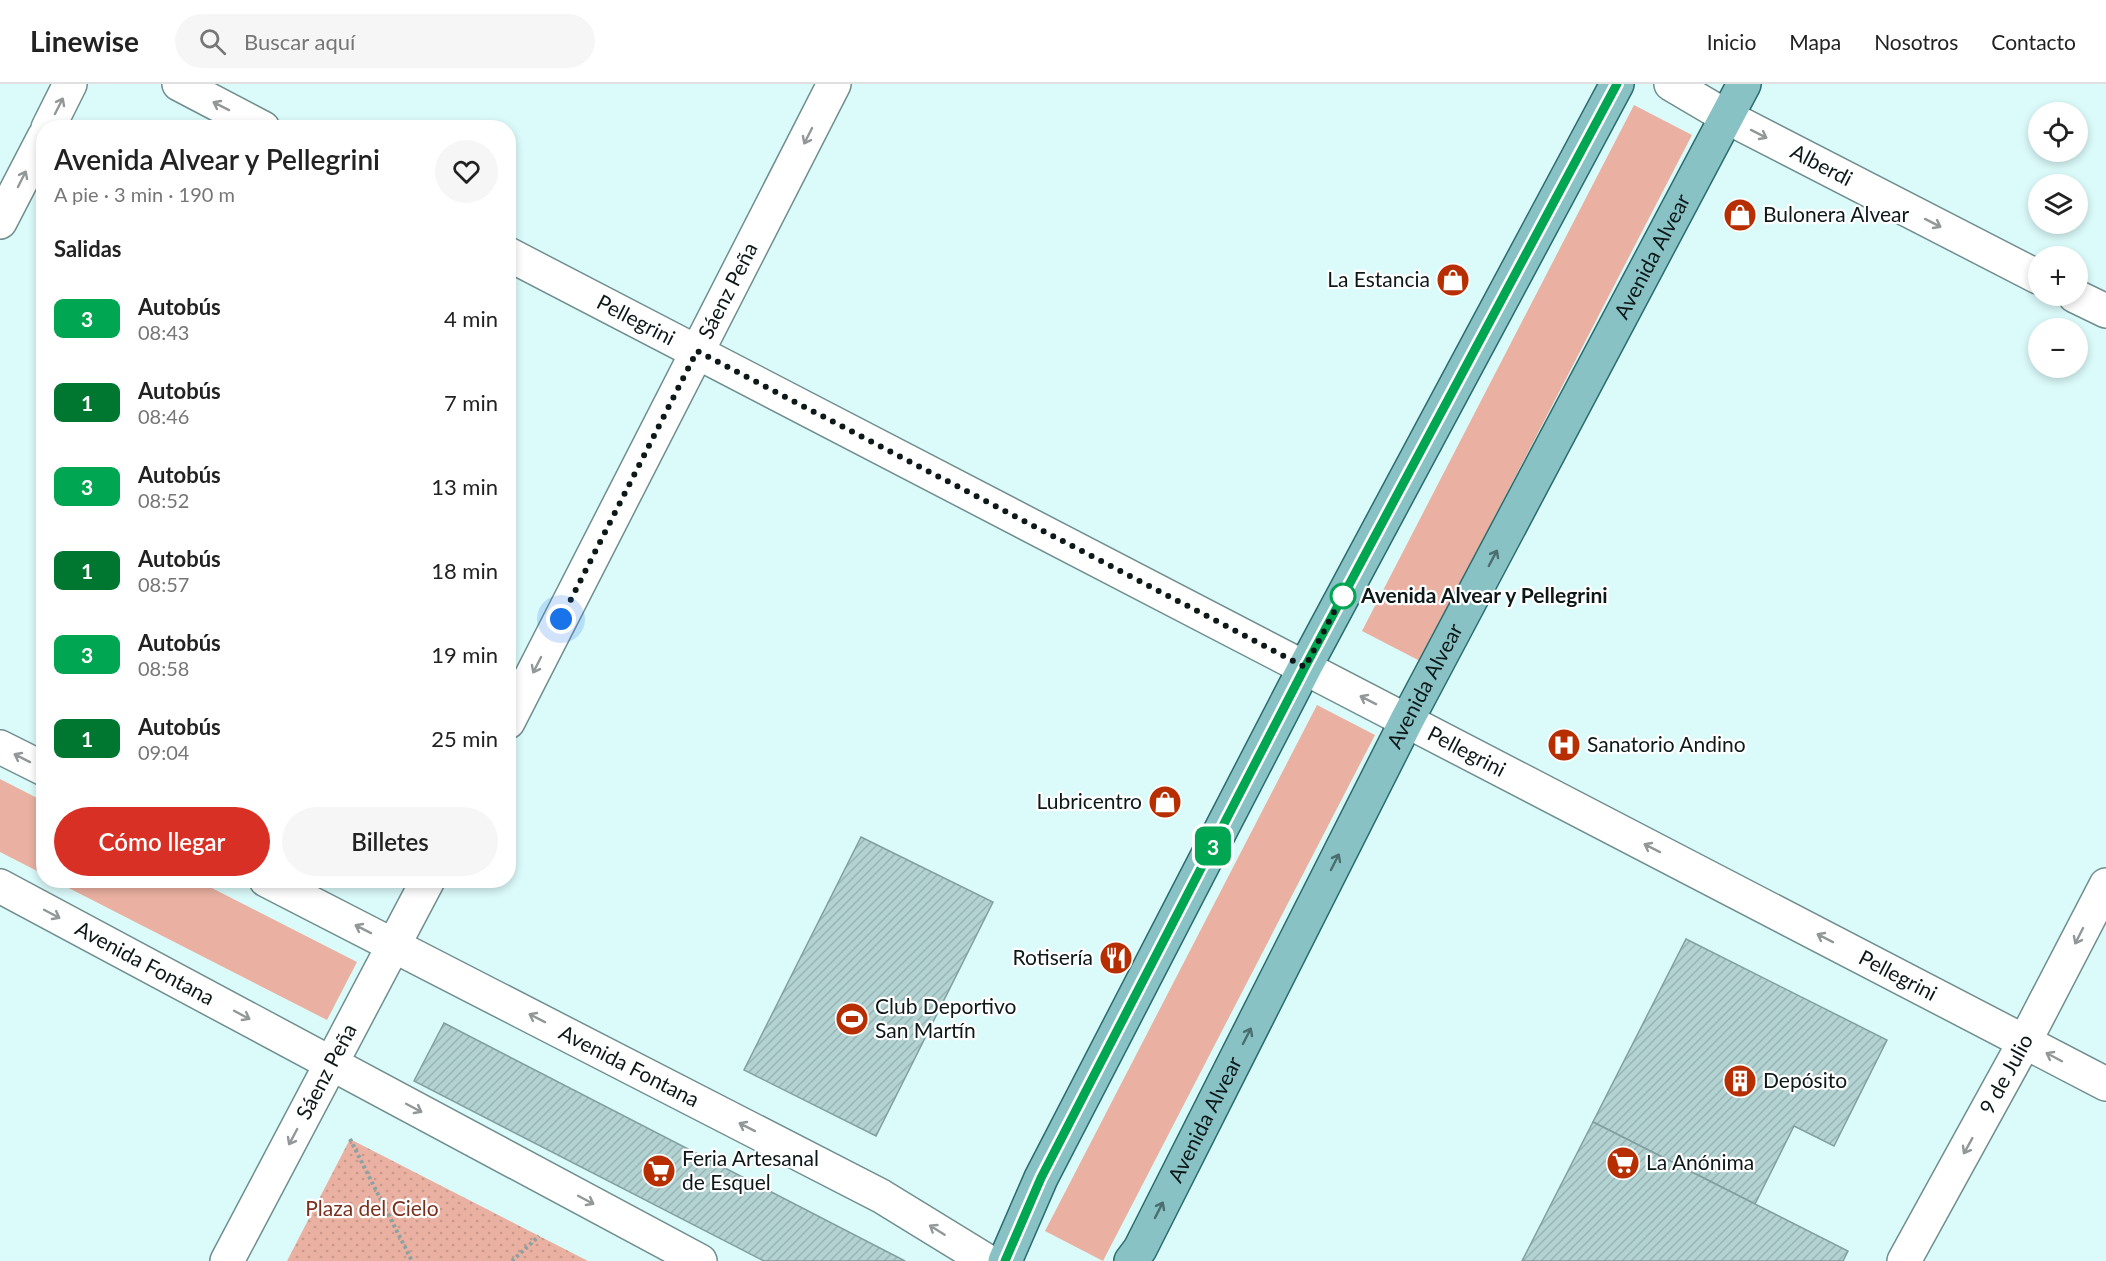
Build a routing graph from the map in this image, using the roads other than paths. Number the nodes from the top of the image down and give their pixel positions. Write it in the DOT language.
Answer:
graph roads {
  1 [pos="70,84"];
  2 [pos="179,84"];
  3 [pos="834,84"];
  4 [pos="1617,84"];
  5 [pos="1671,84"];
  6 [pos="1744,84"];
  7 [pos="1727,117"];
  8 [pos="52,120"];
  9 [pos="249,120"];
  10 [pos="36,152"];
  11 [pos="0,222"];
  12 [pos="516,258"];
  13 [pos="2028,272"];
  14 [pos="2088,302"];
  15 [pos="2106,311"];
  16 [pos="697,351"];
  17 [pos="1305,667"];
  18 [pos="516,706"];
  19 [pos="1407,720"];
  20 [pos="0,747"];
  21 [pos="36,765"];
  22 [pos="2106,885"];
  23 [pos="0,886"];
  24 [pos="282,888"];
  25 [pos="424,888"];
  26 [pos="395,945"];
  27 [pos="2025,1041"];
  28 [pos="332,1064"];
  29 [pos="2106,1084"];
  30 [pos="227,1261"];
  31 [pos="700,1261"];
  32 [pos="987,1261"];
  33 [pos="1005,1261"];
  34 [pos="1131,1261"];
  35 [pos="1905,1261"];
  8 -- 1 [label="street, one-way"];
  9 -- 2 [label="street, one-way"];
  3 -- 16 [label="street, Sáenz Peña, one-way"];
  4 -- 17 [label="main road"];
  5 -- 7 [label="street, Alberdi"];
  6 -- 7 [label="main road, Avenida Alvear"];
  7 -- 13 [label="street, Alberdi, one-way"];
  19 -- 7 [label="main road, Avenida Alvear, one-way"];
  11 -- 10 [label="street, one-way"];
  12 -- 16 [label="street, Pellegrini"];
  14 -- 15 [label="street"];
  16 -- 17 [label="street, Pellegrini"];
  16 -- 18 [label="street, Sáenz Peña, one-way"];
  19 -- 17 [label="street, Pellegrini, one-way"];
  17 -- 33 [label="main road"];
  27 -- 19 [label="street, Pellegrini, one-way"];
  34 -- 19 [label="main road, Avenida Alvear, one-way"];
  21 -- 20 [label="street, one-way"];
  22 -- 27 [label="street, 9 de Julio, one-way"];
  23 -- 28 [label="street, Avenida Fontana, one-way"];
  26 -- 24 [label="street, Avenida Fontana, one-way"];
  25 -- 26 [label="street, Sáenz Peña"];
  26 -- 28 [label="street, Sáenz Peña"];
  32 -- 26 [label="street, Avenida Fontana, one-way"];
  29 -- 27 [label="street, Pellegrini, one-way"];
  27 -- 35 [label="street, 9 de Julio, one-way"];
  28 -- 30 [label="street, Sáenz Peña, one-way"];
  28 -- 31 [label="street, Avenida Fontana, one-way"];
}
